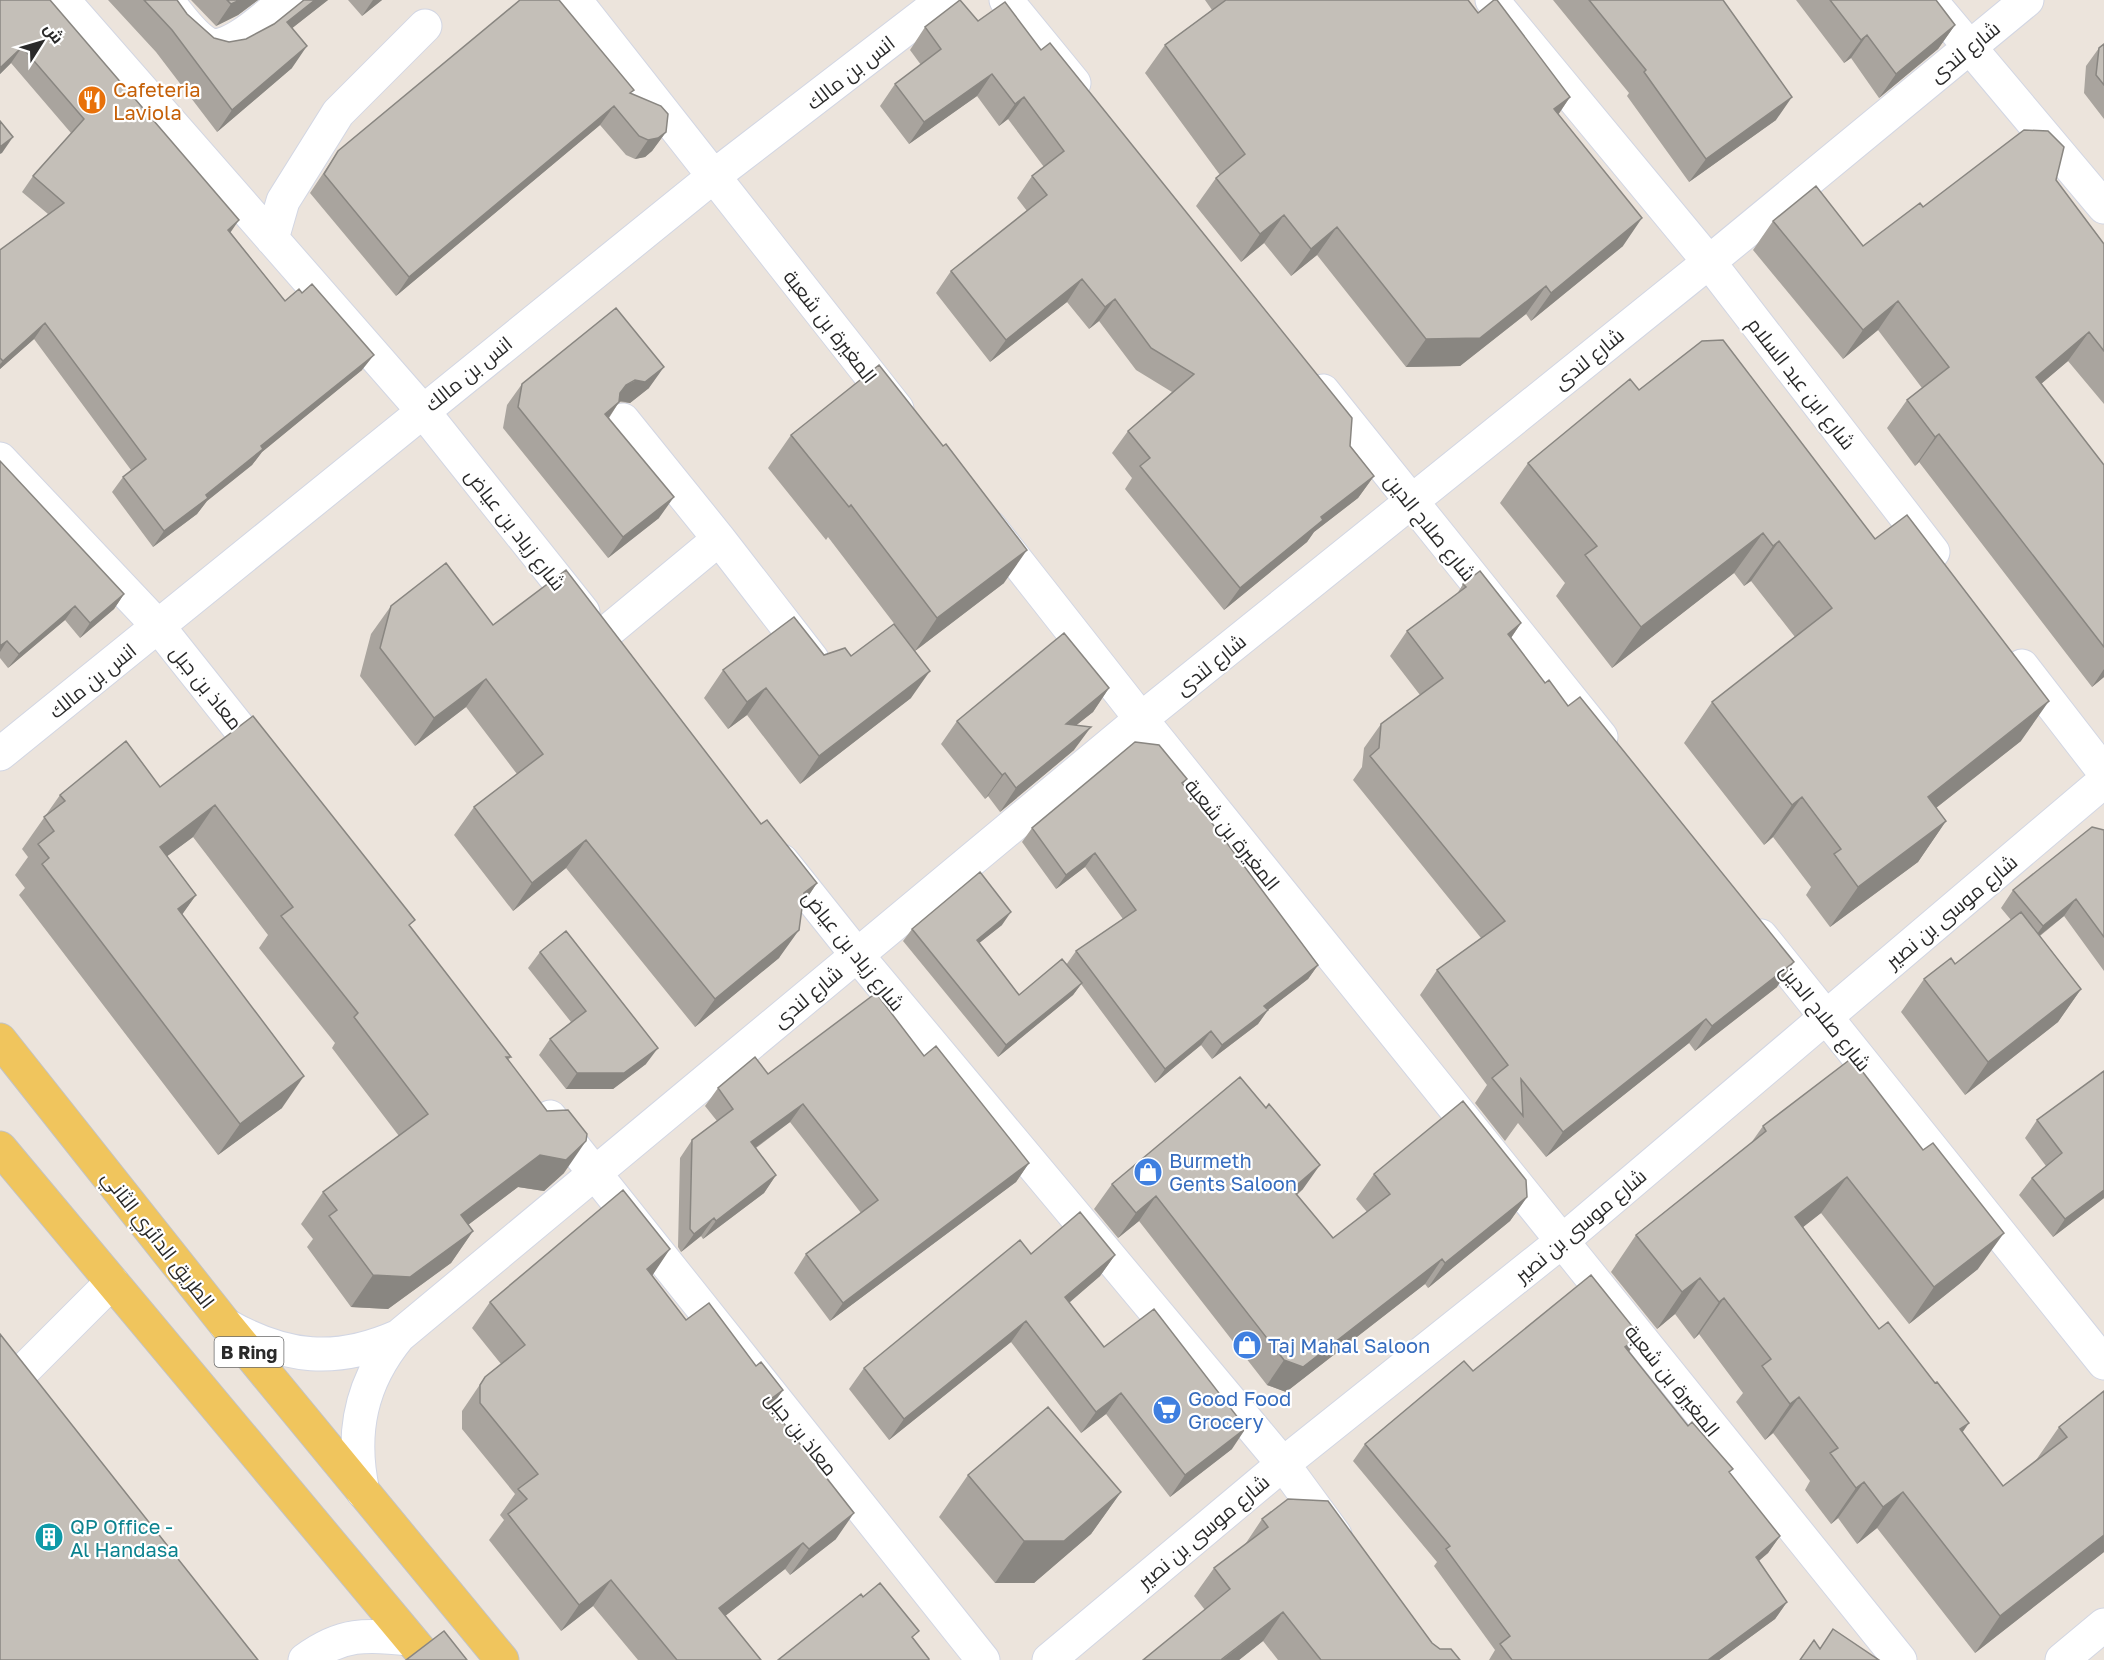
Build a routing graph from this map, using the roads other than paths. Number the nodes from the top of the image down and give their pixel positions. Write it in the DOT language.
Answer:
graph roads {
  1 [pos="63,0"];
  2 [pos="166,0"];
  3 [pos="286,0"];
  4 [pos="575,0"];
  5 [pos="943,0"];
  6 [pos="1006,0"];
  7 [pos="1492,0"];
  8 [pos="1930,0"];
  9 [pos="2027,0"];
  10 [pos="425,26"];
  11 [pos="1968,47"];
  12 [pos="1096,111"];
  13 [pos="714,176"];
  14 [pos="2104,207"];
  15 [pos="272,239"];
  16 [pos="1709,262"];
  17 [pos="1306,370"];
  18 [pos="422,410"];
  19 [pos="623,420"];
  20 [pos="913,429"];
  21 [pos="0,459"];
  22 [pos="1410,500"];
  23 [pos="972,504"];
  24 [pos="719,539"];
  25 [pos="1950,574"];
  26 [pos="158,626"];
  27 [pos="602,636"];
  28 [pos="2001,640"];
  29 [pos="814,661"];
  30 [pos="623,663"];
  31 [pos="1141,719"];
  32 [pos="0,754"];
  33 [pos="1618,759"];
  34 [pos="2104,772"];
  35 [pos="2104,781"];
  36 [pos="284,784"];
  37 [pos="762,837"];
  38 [pos="1745,916"];
  39 [pos="857,955"];
  40 [pos="1827,1018"];
  41 [pos="0,1040"];
  42 [pos="0,1072"];
  43 [pos="528,1090"];
  44 [pos="46,1097"];
  45 [pos="2,1153"];
  46 [pos="594,1173"];
  47 [pos="1561,1242"];
  48 [pos="112,1282"];
  49 [pos="226,1325"];
  50 [pos="399,1336"];
  51 [pos="2104,1363"];
  52 [pos="48,1395"];
  53 [pos="1283,1464"];
  54 [pos="363,1491"];
  55 [pos="1351,1557"];
  56 [pos="2104,1625"];
  57 [pos="419,1649"];
  58 [pos="305,1660"];
  59 [pos="502,1660"];
  60 [pos="983,1660"];
  61 [pos="1049,1660"];
  62 [pos="1900,1660"];
  63 [pos="2062,1660"];
  1 -- 15 [label="street, شارع زياد بن عياض"];
  2 -- 3 [label="street"];
  4 -- 13 [label="street, المغيرة بن شعبة"];
  5 -- 13 [label="street, انس بن مالك"];
  6 -- 12 [label="street"];
  7 -- 16 [label="street, شارع ابن عبد السلام"];
  8 -- 11 [label="street"];
  9 -- 11 [label="street, شارع لندى"];
  10 -- 15 [label="street"];
  11 -- 14 [label="street"];
  11 -- 16 [label="street, شارع لندى"];
  13 -- 18 [label="street, انس بن مالك"];
  13 -- 20 [label="street, المغيرة بن شعبة"];
  15 -- 18 [label="street, شارع زياد بن عياض"];
  16 -- 22 [label="street, شارع لندى"];
  16 -- 25 [label="street, شارع ابن عبد السلام"];
  17 -- 22 [label="street, شارع صلاح الدين"];
  18 -- 26 [label="street, انس بن مالك"];
  18 -- 27 [label="street, شارع زياد بن عياض"];
  19 -- 24 [label="street"];
  21 -- 26 [label="street, معاذ بن جبل"];
  22 -- 31 [label="street, شارع لندى"];
  22 -- 33 [label="street, شارع صلاح الدين"];
  23 -- 31 [label="street, المغيرة بن شعبة"];
  24 -- 27 [label="street"];
  24 -- 29 [label="street"];
  26 -- 32 [label="street, انس بن مالك"];
  26 -- 36 [label="street, معاذ بن جبل"];
  27 -- 30 [label="street, شارع زياد بن عياض"];
  28 -- 34 [label="street"];
  31 -- 39 [label="street, شارع لندى"];
  31 -- 47 [label="street, المغيرة بن شعبة"];
  35 -- 40 [label="street, شارع موسى بن نصير"];
  37 -- 39 [label="street, شارع زياد بن عياض"];
  38 -- 40 [label="street, شارع صلاح الدين"];
  39 -- 46 [label="street, شارع لندى"];
  39 -- 53 [label="street, شارع زياد بن عياض"];
  40 -- 47 [label="street, شارع موسى بن نصير"];
  40 -- 51 [label="street, شارع صلاح الدين"];
  41 -- 44 [label="main road, الطريق الدائري الثاني / B Ring"];
  42 -- 44 [label="main road"];
  43 -- 46 [label="street, معاذ بن جبل"];
  44 -- 49 [label="main road, الطريق الدائري الثاني / B Ring"];
  45 -- 48 [label="main road, B Ring"];
  46 -- 50 [label="street, شارع لندى"];
  46 -- 60 [label="street, معاذ بن جبل"];
  47 -- 53 [label="street, شارع موسى بن نصير"];
  47 -- 62 [label="street, المغيرة بن شعبة"];
  48 -- 52 [label="street"];
  48 -- 57 [label="main road, B Ring"];
  49 -- 50 [label="street, شارع لندى"];
  49 -- 54 [label="main road, الطريق الدائري الثاني / B Ring"];
  50 -- 54 [label="street, شارع لندى"];
  53 -- 55 [label="street, شارع زياد بن عياض"];
  53 -- 61 [label="street, شارع موسى بن نصير"];
  54 -- 59 [label="main road, الطريق الدائري الثاني / B Ring"];
  56 -- 63 [label="street"];
  57 -- 58 [label="street"];
}
